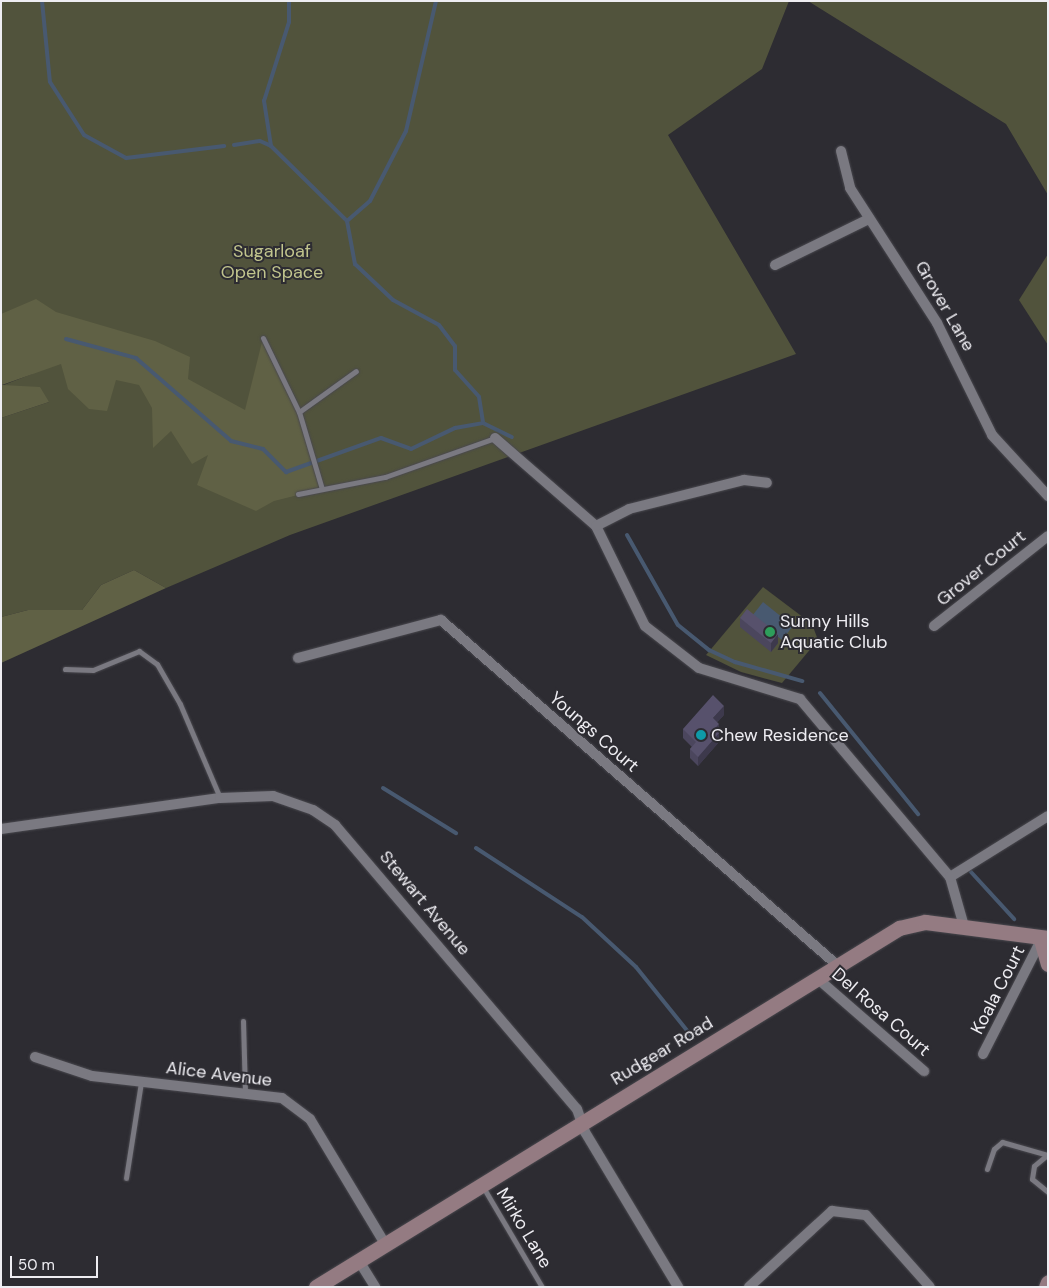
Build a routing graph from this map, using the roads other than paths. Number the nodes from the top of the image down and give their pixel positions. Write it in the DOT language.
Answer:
graph roads {
  1 [pos="842,151"];
  2 [pos="869,219"];
  3 [pos="775,265"];
  4 [pos="262,338"];
  5 [pos="356,370"];
  6 [pos="299,412"];
  7 [pos="495,438"];
  8 [pos="767,483"];
  9 [pos="322,490"];
  10 [pos="298,494"];
  11 [pos="1048,496"];
  12 [pos="596,526"];
  13 [pos="1048,536"];
  14 [pos="934,626"];
  15 [pos="298,658"];
  16 [pos="65,669"];
  17 [pos="220,798"];
  18 [pos="1048,816"];
  19 [pos="1,829"];
  20 [pos="950,877"];
  21 [pos="964,926"];
  22 [pos="1044,939"];
  23 [pos="1048,964"];
  24 [pos="837,965"];
  25 [pos="817,978"];
  26 [pos="243,1022"];
  27 [pos="983,1054"];
  28 [pos="35,1057"];
  29 [pos="924,1071"];
  30 [pos="141,1081"];
  31 [pos="245,1094"];
  32 [pos="582,1122"];
  33 [pos="1047,1155"];
  34 [pos="987,1169"];
  35 [pos="126,1178"];
  36 [pos="482,1184"];
  37 [pos="1048,1192"];
  38 [pos="385,1244"];
  39 [pos="359,1260"];
  40 [pos="1048,1282"];
  41 [pos="316,1287"];
  42 [pos="375,1287"];
  43 [pos="542,1287"];
  44 [pos="678,1287"];
  45 [pos="749,1287"];
  46 [pos="930,1287"];
  47 [pos="1046,1287"];
  1 -- 2 [label="street, Grover Lane"];
  2 -- 3 [label="street"];
  2 -- 11 [label="street, Grover Lane"];
  4 -- 6 [label="lane"];
  5 -- 6 [label="lane"];
  6 -- 9 [label="lane"];
  7 -- 9 [label="lane"];
  7 -- 12 [label="street"];
  8 -- 12 [label="street"];
  9 -- 10 [label="lane"];
  12 -- 20 [label="street"];
  13 -- 14 [label="street, Grover Court"];
  15 -- 24 [label="street, Youngs Court"];
  16 -- 17 [label="lane"];
  17 -- 19 [label="street, Stewart Avenue"];
  17 -- 32 [label="street, Stewart Avenue"];
  18 -- 20 [label="street"];
  20 -- 21 [label="street"];
  21 -- 22 [label="street, Rudgear Road"];
  21 -- 24 [label="street, Rudgear Road"];
  22 -- 23 [label="street"];
  22 -- 27 [label="street, Koala Court"];
  24 -- 25 [label="street, Rudgear Road"];
  25 -- 29 [label="street, Del Rosa Court"];
  25 -- 32 [label="street, Rudgear Road"];
  26 -- 31 [label="lane"];
  28 -- 30 [label="street, Alice Avenue"];
  30 -- 31 [label="street, Alice Avenue"];
  30 -- 35 [label="lane"];
  31 -- 38 [label="street, Alice Avenue"];
  32 -- 36 [label="street, Rudgear Road"];
  32 -- 44 [label="street, Stewart Avenue"];
  33 -- 34 [label="lane"];
  33 -- 37 [label="lane"];
  36 -- 38 [label="street, Rudgear Road"];
  36 -- 43 [label="lane, Mirko Lane"];
  38 -- 39 [label="street, Rudgear Road"];
  39 -- 41 [label="street, Rudgear Road"];
  39 -- 42 [label="street"];
  40 -- 47 [label="street"];
  45 -- 46 [label="street"];
}
